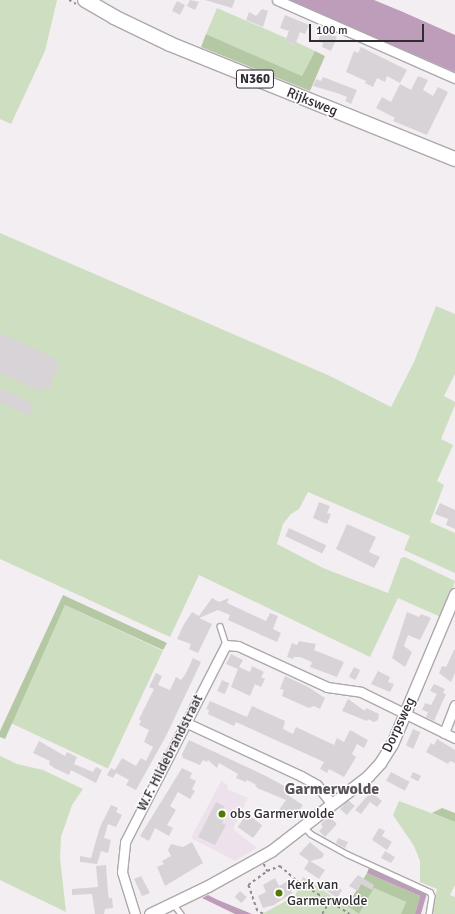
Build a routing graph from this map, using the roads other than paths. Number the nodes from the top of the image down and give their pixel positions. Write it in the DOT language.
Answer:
graph roads {
  1 [pos="85,0"];
  2 [pos="277,0"];
  3 [pos="455,78"];
  4 [pos="455,159"];
  5 [pos="455,594"];
  6 [pos="220,626"];
  7 [pos="226,645"];
  8 [pos="455,706"];
  9 [pos="405,714"];
  10 [pos="188,723"];
  11 [pos="444,733"];
  12 [pos="455,738"];
  13 [pos="332,802"];
  14 [pos="302,825"];
  15 [pos="173,903"];
  16 [pos="135,914"];
  17 [pos="150,914"];
  18 [pos="181,914"];
  19 [pos="429,914"];
  1 -- 4 [label="main road, Rijksweg / N360"];
  2 -- 3 [label="street"];
  5 -- 9 [label="street, Dorpsweg"];
  6 -- 7 [label="lane"];
  7 -- 9 [label="street"];
  7 -- 10 [label="street, W.F. Hildebrandstraat"];
  8 -- 11 [label="street"];
  9 -- 11 [label="street"];
  9 -- 13 [label="street, Dorpsweg"];
  10 -- 13 [label="street"];
  10 -- 16 [label="street, W.F. Hildebrandstraat"];
  11 -- 12 [label="street"];
  13 -- 14 [label="street, Dorpsweg"];
  14 -- 15 [label="street, Dorpsweg"];
  14 -- 19 [label="lane"];
  15 -- 17 [label="street, Dorpsweg"];
  15 -- 18 [label="lane"];
}
